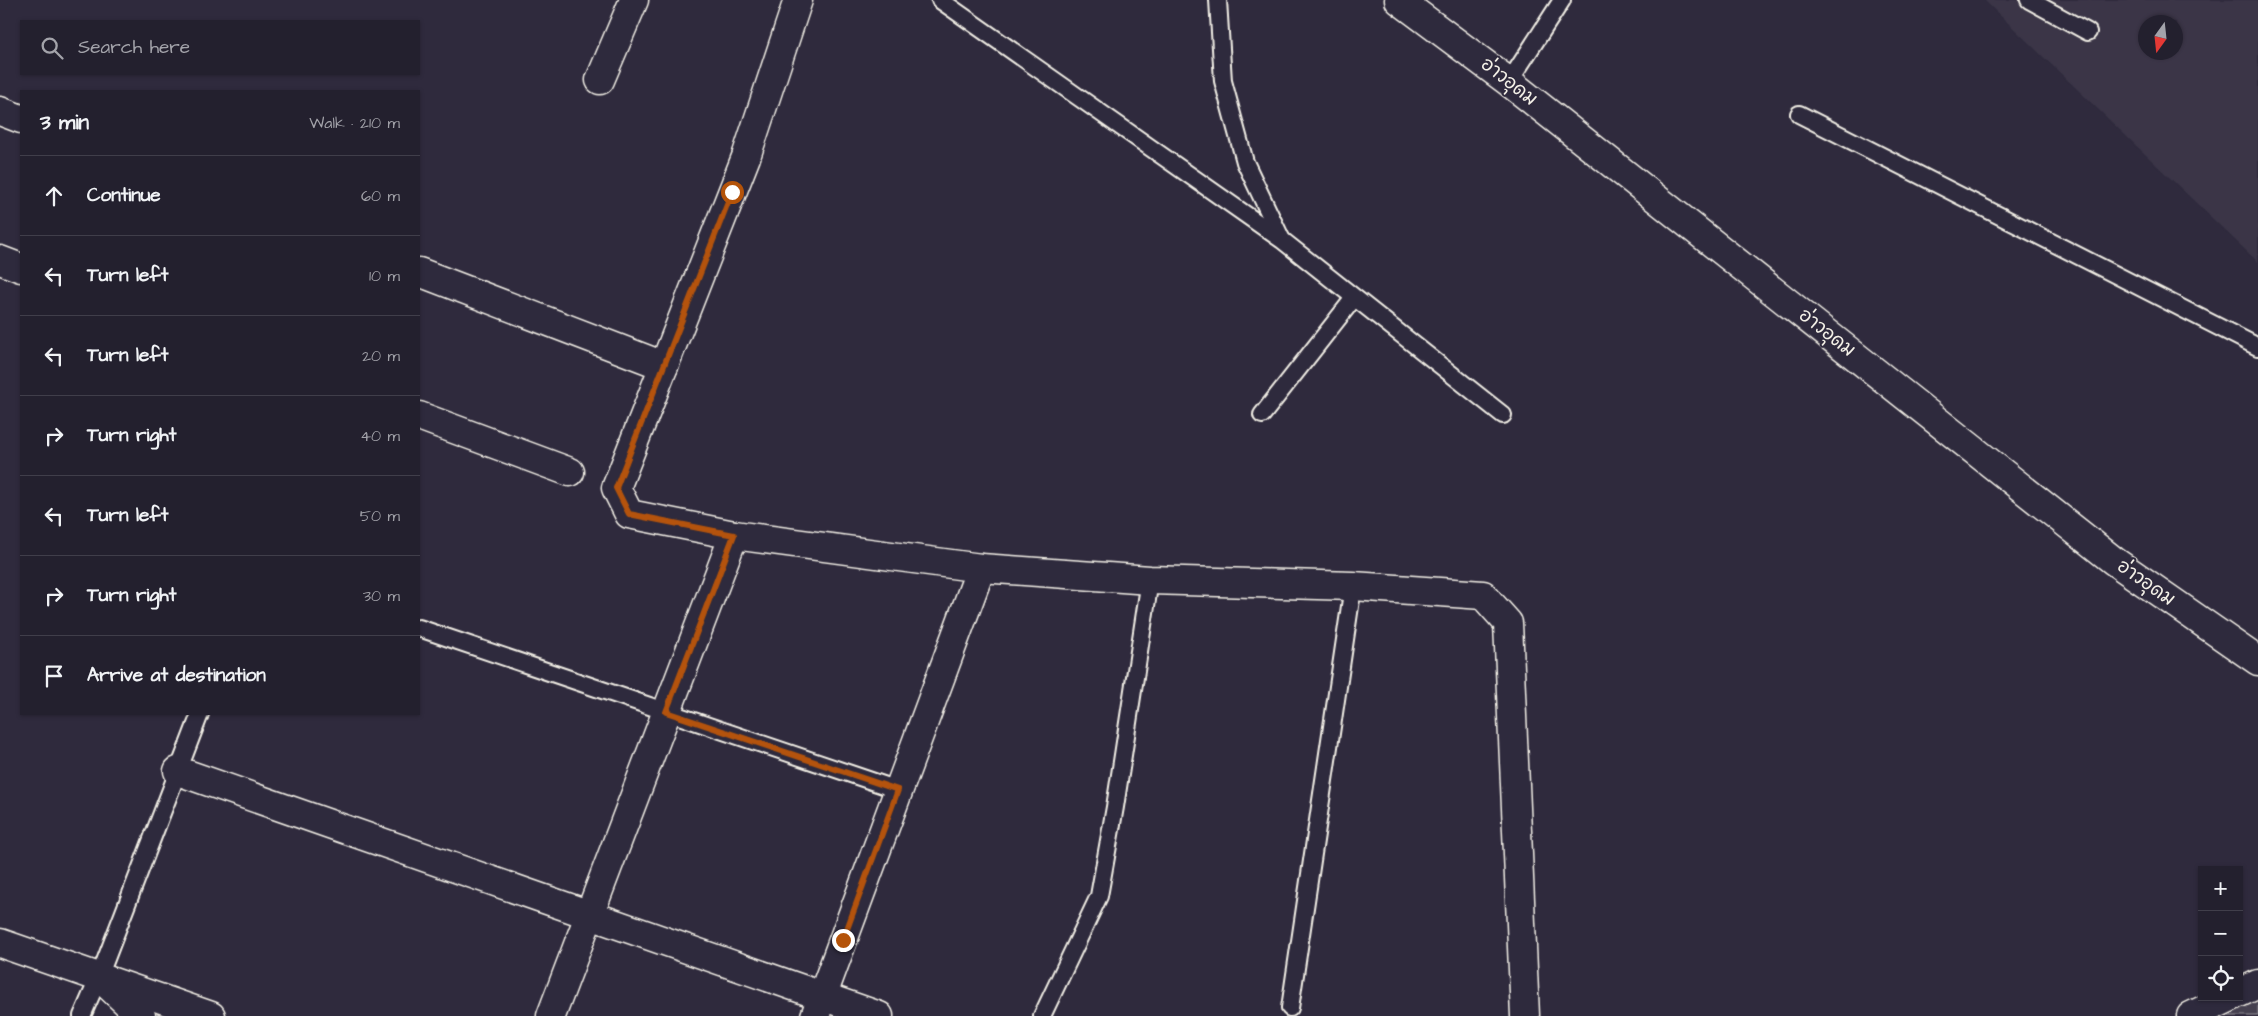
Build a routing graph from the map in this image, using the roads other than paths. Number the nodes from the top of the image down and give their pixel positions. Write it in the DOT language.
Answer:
graph roads {
  1 [pos="634,0"];
  2 [pos="798,0"];
  3 [pos="940,0"];
  4 [pos="1218,0"];
  5 [pos="1400,0"];
  6 [pos="1562,0"];
  7 [pos="2029,0"];
  8 [pos="2088,32"];
  9 [pos="600,80"];
  10 [pos="1509,82"];
  11 [pos="0,111"];
  12 [pos="1799,114"];
  13 [pos="20,120"];
  14 [pos="1282,240"];
  15 [pos="0,260"];
  16 [pos="20,268"];
  17 [pos="420,272"];
  18 [pos="1354,298"];
  19 [pos="2258,347"];
  20 [pos="664,366"];
  21 [pos="1262,415"];
  22 [pos="1503,415"];
  23 [pos="420,416"];
  24 [pos="570,472"];
  25 [pos="734,535"];
  26 [pos="981,568"];
  27 [pos="1150,580"];
  28 [pos="1353,586"];
  29 [pos="420,628"];
  30 [pos="2258,661"];
  31 [pos="666,712"];
  32 [pos="200,715"];
  33 [pos="178,772"];
  34 [pos="898,790"];
  35 [pos="590,916"];
  36 [pos="0,943"];
  37 [pos="99,977"];
  38 [pos="2258,984"];
  39 [pos="2243,991"];
  40 [pos="2223,1001"];
  41 [pos="818,1006"];
  42 [pos="1290,1008"];
  43 [pos="82,1016"];
  44 [pos="141,1016"];
  45 [pos="211,1016"];
  46 [pos="551,1016"];
  47 [pos="879,1016"];
  48 [pos="1042,1016"];
  49 [pos="1525,1016"];
  50 [pos="2191,1016"];
  1 -- 9 [label="street"];
  2 -- 20 [label="street"];
  3 -- 14 [label="lane"];
  4 -- 14 [label="lane"];
  5 -- 10 [label="street, อ่าวอุดม"];
  6 -- 10 [label="lane"];
  7 -- 8 [label="lane"];
  10 -- 30 [label="street, อ่าวอุดม"];
  11 -- 13 [label="street"];
  12 -- 19 [label="lane"];
  14 -- 18 [label="lane"];
  15 -- 16 [label="street"];
  17 -- 20 [label="street"];
  18 -- 21 [label="lane"];
  18 -- 22 [label="lane"];
  20 -- 25 [label="street"];
  23 -- 24 [label="street"];
  25 -- 26 [label="street"];
  25 -- 31 [label="street"];
  26 -- 27 [label="street"];
  26 -- 34 [label="street"];
  27 -- 28 [label="street"];
  27 -- 48 [label="lane"];
  28 -- 42 [label="lane"];
  28 -- 49 [label="street"];
  29 -- 31 [label="lane"];
  31 -- 34 [label="lane"];
  31 -- 35 [label="street"];
  32 -- 33 [label="lane"];
  33 -- 35 [label="street"];
  33 -- 37 [label="lane"];
  34 -- 41 [label="street"];
  35 -- 41 [label="street"];
  35 -- 46 [label="street"];
  36 -- 37 [label="street"];
  37 -- 43 [label="lane"];
  37 -- 44 [label="street"];
  37 -- 45 [label="street"];
  38 -- 39 [label="street"];
  40 -- 50 [label="street"];
  41 -- 47 [label="street"];
}
